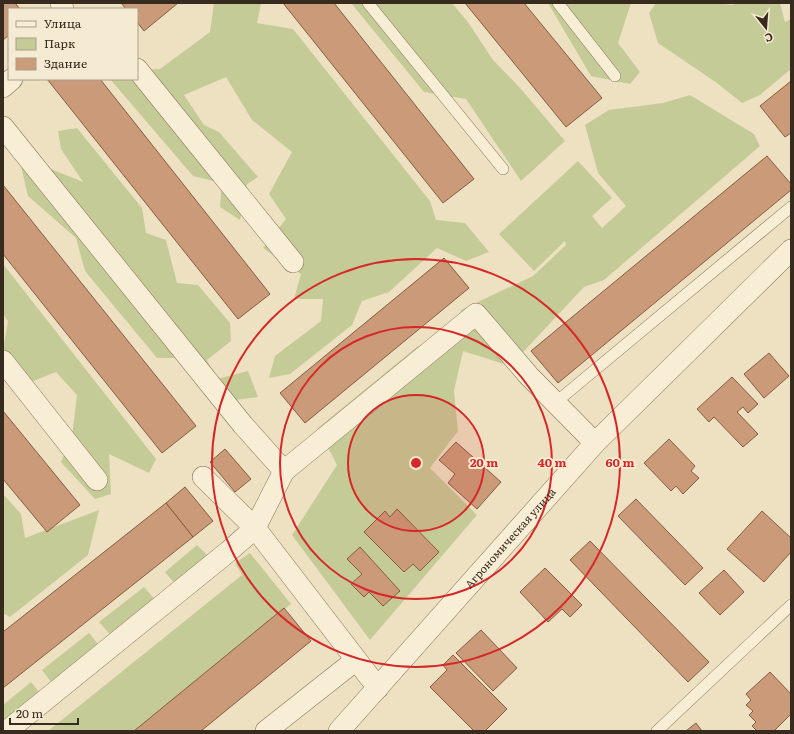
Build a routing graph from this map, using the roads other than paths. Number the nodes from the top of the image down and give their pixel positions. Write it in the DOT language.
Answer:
graph roads {
  1 [pos="368,3"];
  2 [pos="558,3"];
  3 [pos="138,70"];
  4 [pos="615,76"];
  5 [pos="3,127"];
  6 [pos="503,169"];
  7 [pos="791,207"];
  8 [pos="791,250"];
  9 [pos="293,262"];
  10 [pos="3,360"];
  11 [pos="556,403"];
  12 [pos="594,443"];
  13 [pos="284,471"];
  14 [pos="203,477"];
  15 [pos="97,480"];
  16 [pos="255,528"];
  17 [pos="791,605"];
  18 [pos="356,660"];
  19 [pos="378,688"];
  20 [pos="7,731"];
  21 [pos="266,731"];
  22 [pos="339,731"];
  23 [pos="656,731"];
  1 -- 6 [label="lane"];
  2 -- 4 [label="lane"];
  3 -- 9 [label="street"];
  5 -- 13 [label="street"];
  7 -- 11 [label="lane"];
  8 -- 12 [label="street, Агрономическая улица"];
  10 -- 15 [label="street"];
  11 -- 12 [label="street"];
  11 -- 13 [label="street"];
  12 -- 19 [label="street, Агрономическая улица"];
  13 -- 16 [label="street"];
  14 -- 16 [label="street"];
  16 -- 18 [label="street"];
  16 -- 20 [label="street"];
  17 -- 23 [label="lane"];
  18 -- 19 [label="street"];
  18 -- 21 [label="street"];
  19 -- 22 [label="street, Агрономическая улица"];
}
